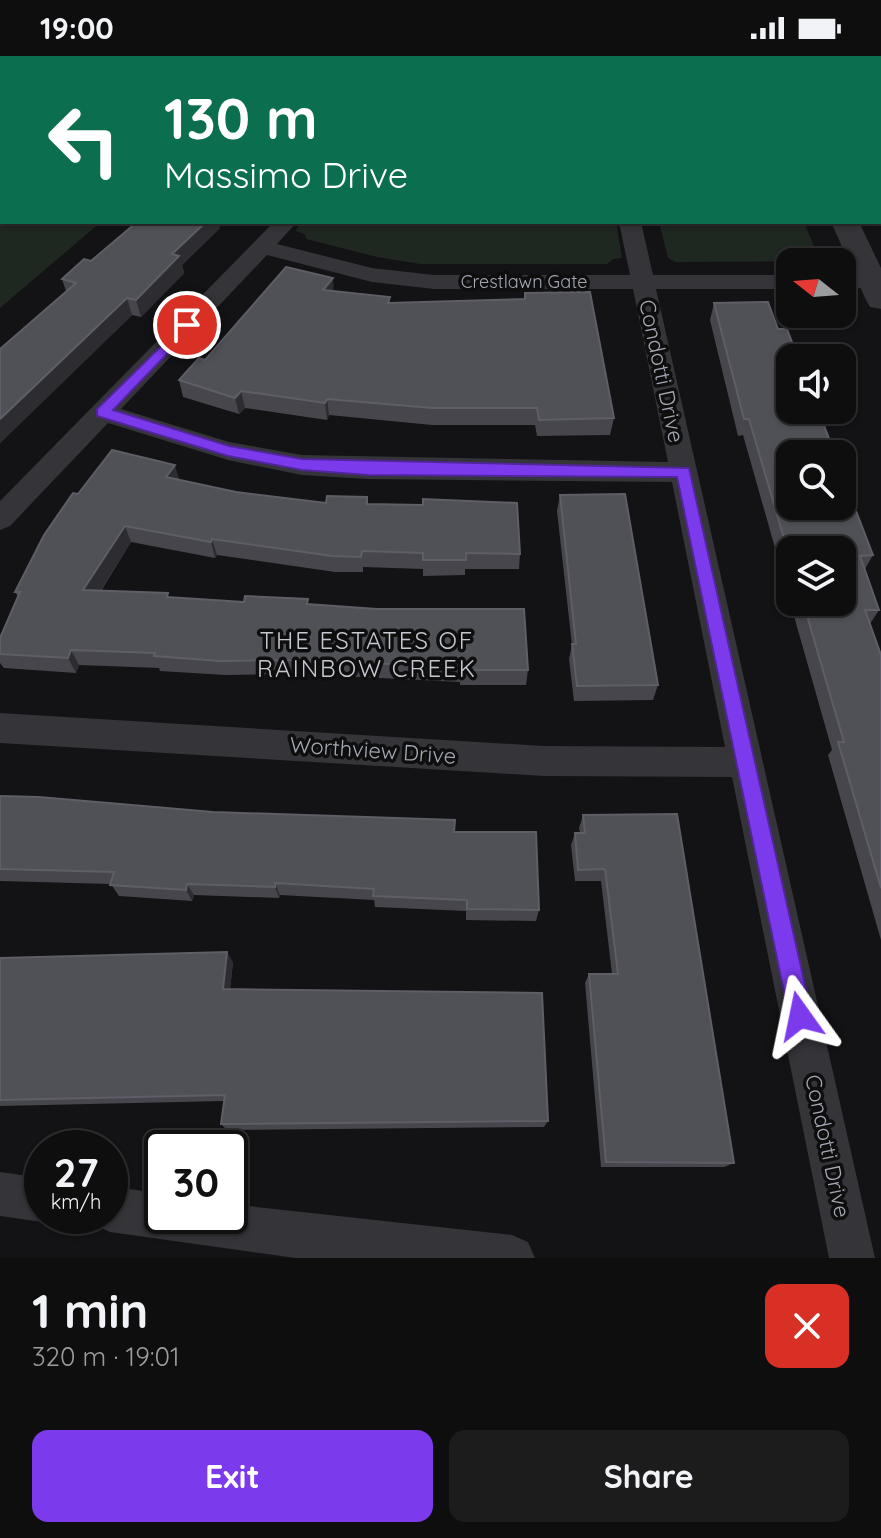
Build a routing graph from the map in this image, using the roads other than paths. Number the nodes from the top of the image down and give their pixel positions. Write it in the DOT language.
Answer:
graph roads {
  1 [pos="284,224"];
  2 [pos="630,224"];
  3 [pos="846,224"];
  4 [pos="263,247"];
  5 [pos="643,282"];
  6 [pos="776,282"];
  7 [pos="856,286"];
  8 [pos="877,291"];
  9 [pos="102,412"];
  10 [pos="684,472"];
  11 [pos="0,519"];
  12 [pos="0,728"];
  13 [pos="747,762"];
  14 [pos="0,1194"];
  15 [pos="24,1197"];
  16 [pos="128,1212"];
  17 [pos="512,1258"];
  18 [pos="852,1258"];
  1 -- 4 [label="street"];
  2 -- 5 [label="street"];
  3 -- 8 [label="street"];
  4 -- 5 [label="street, Crestlawn Gate"];
  4 -- 9 [label="street"];
  5 -- 6 [label="street, Crestlawn Gate"];
  5 -- 10 [label="street, Condotti Drive"];
  7 -- 8 [label="street"];
  9 -- 10 [label="street"];
  9 -- 11 [label="street"];
  10 -- 13 [label="street, Condotti Drive"];
  12 -- 13 [label="street, Worthview Drive"];
  13 -- 18 [label="street, Condotti Drive"];
  14 -- 15 [label="street"];
  16 -- 17 [label="street"];
}
